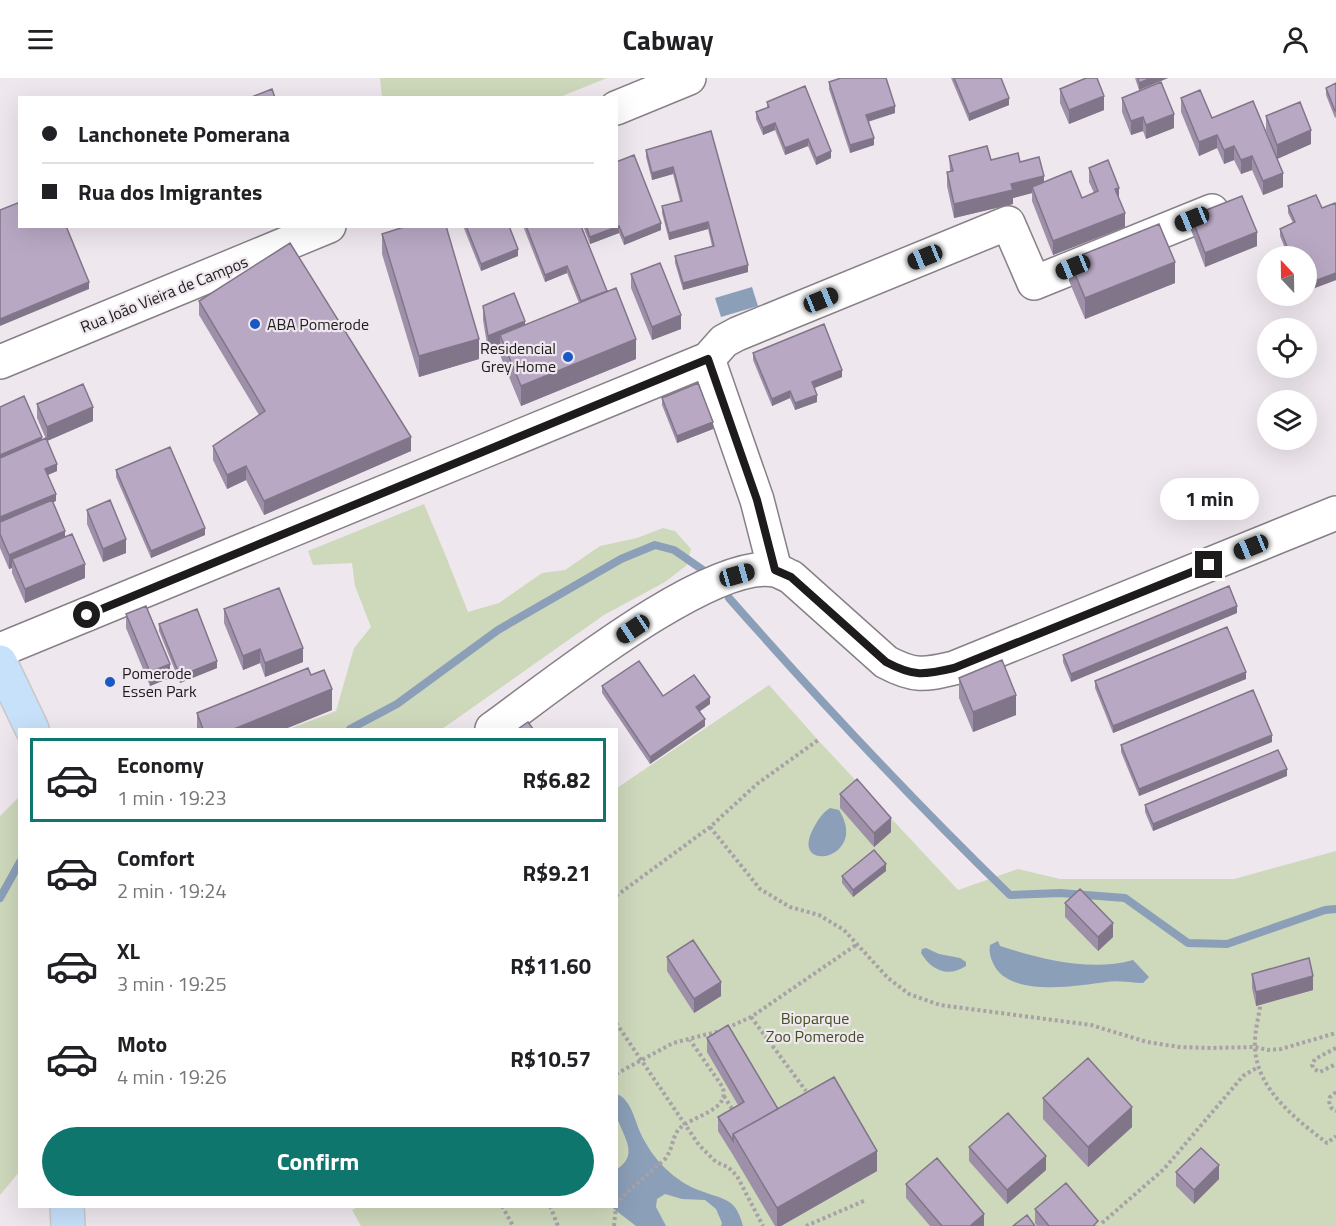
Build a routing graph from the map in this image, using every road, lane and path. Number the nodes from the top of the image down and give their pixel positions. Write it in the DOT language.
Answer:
graph roads {
  1 [pos="689,78"];
  2 [pos="618,107"];
  3 [pos="1212,211"];
  4 [pos="323,228"];
  5 [pos="708,359"];
  6 [pos="0,362"];
  7 [pos="1336,513"];
  8 [pos="775,570"];
  9 [pos="0,650"];
  10 [pos="0,662"];
  11 [pos="33,728"];
  12 [pos="493,728"];
  13 [pos="818,740"];
  14 [pos="710,827"];
  15 [pos="618,895"];
  16 [pos="856,945"];
  17 [pos="1261,1000"];
  18 [pos="751,1017"];
  19 [pos="618,1026"];
  20 [pos="1336,1033"];
  21 [pos="690,1040"];
  22 [pos="1255,1047"];
  23 [pos="1336,1048"];
  24 [pos="642,1061"];
  25 [pos="1336,1064"];
  26 [pos="1258,1067"];
  27 [pos="618,1073"];
  28 [pos="806,1091"];
  29 [pos="1336,1092"];
  30 [pos="724,1095"];
  31 [pos="1336,1111"];
  32 [pos="738,1118"];
  33 [pos="684,1125"];
  34 [pos="1336,1136"];
  35 [pos="866,1200"];
  36 [pos="618,1203"];
  37 [pos="67,1208"];
  38 [pos="503,1208"];
  39 [pos="551,1208"];
  40 [pos="616,1208"];
  41 [pos="1102,1222"];
  42 [pos="68,1226"];
  43 [pos="513,1226"];
  44 [pos="558,1226"];
  45 [pos="614,1226"];
  46 [pos="763,1226"];
  47 [pos="806,1226"];
  1 -- 2 [label="street"];
  3 -- 5 [label="street"];
  4 -- 6 [label="street, Rua João Vieira de Campos"];
  5 -- 8 [label="street"];
  5 -- 9 [label="street"];
  7 -- 8 [label="street"];
  8 -- 12 [label="street"];
  10 -- 11 [label="main road"];
  13 -- 14 [label="path"];
  14 -- 15 [label="path"];
  14 -- 16 [label="path"];
  16 -- 18 [label="path"];
  16 -- 22 [label="path"];
  17 -- 22 [label="path"];
  18 -- 21 [label="path"];
  18 -- 28 [label="path"];
  19 -- 24 [label="path"];
  20 -- 22 [label="path"];
  21 -- 24 [label="path"];
  21 -- 30 [label="path"];
  22 -- 26 [label="path"];
  23 -- 25 [label="path"];
  24 -- 27 [label="path"];
  24 -- 33 [label="path"];
  26 -- 34 [label="path"];
  26 -- 41 [label="path"];
  29 -- 31 [label="path"];
  30 -- 32 [label="path"];
  30 -- 33 [label="path"];
  33 -- 36 [label="path"];
  33 -- 46 [label="path"];
  35 -- 47 [label="path"];
  37 -- 42 [label="main road"];
  38 -- 43 [label="path"];
  39 -- 44 [label="path"];
  40 -- 45 [label="path"];
}
